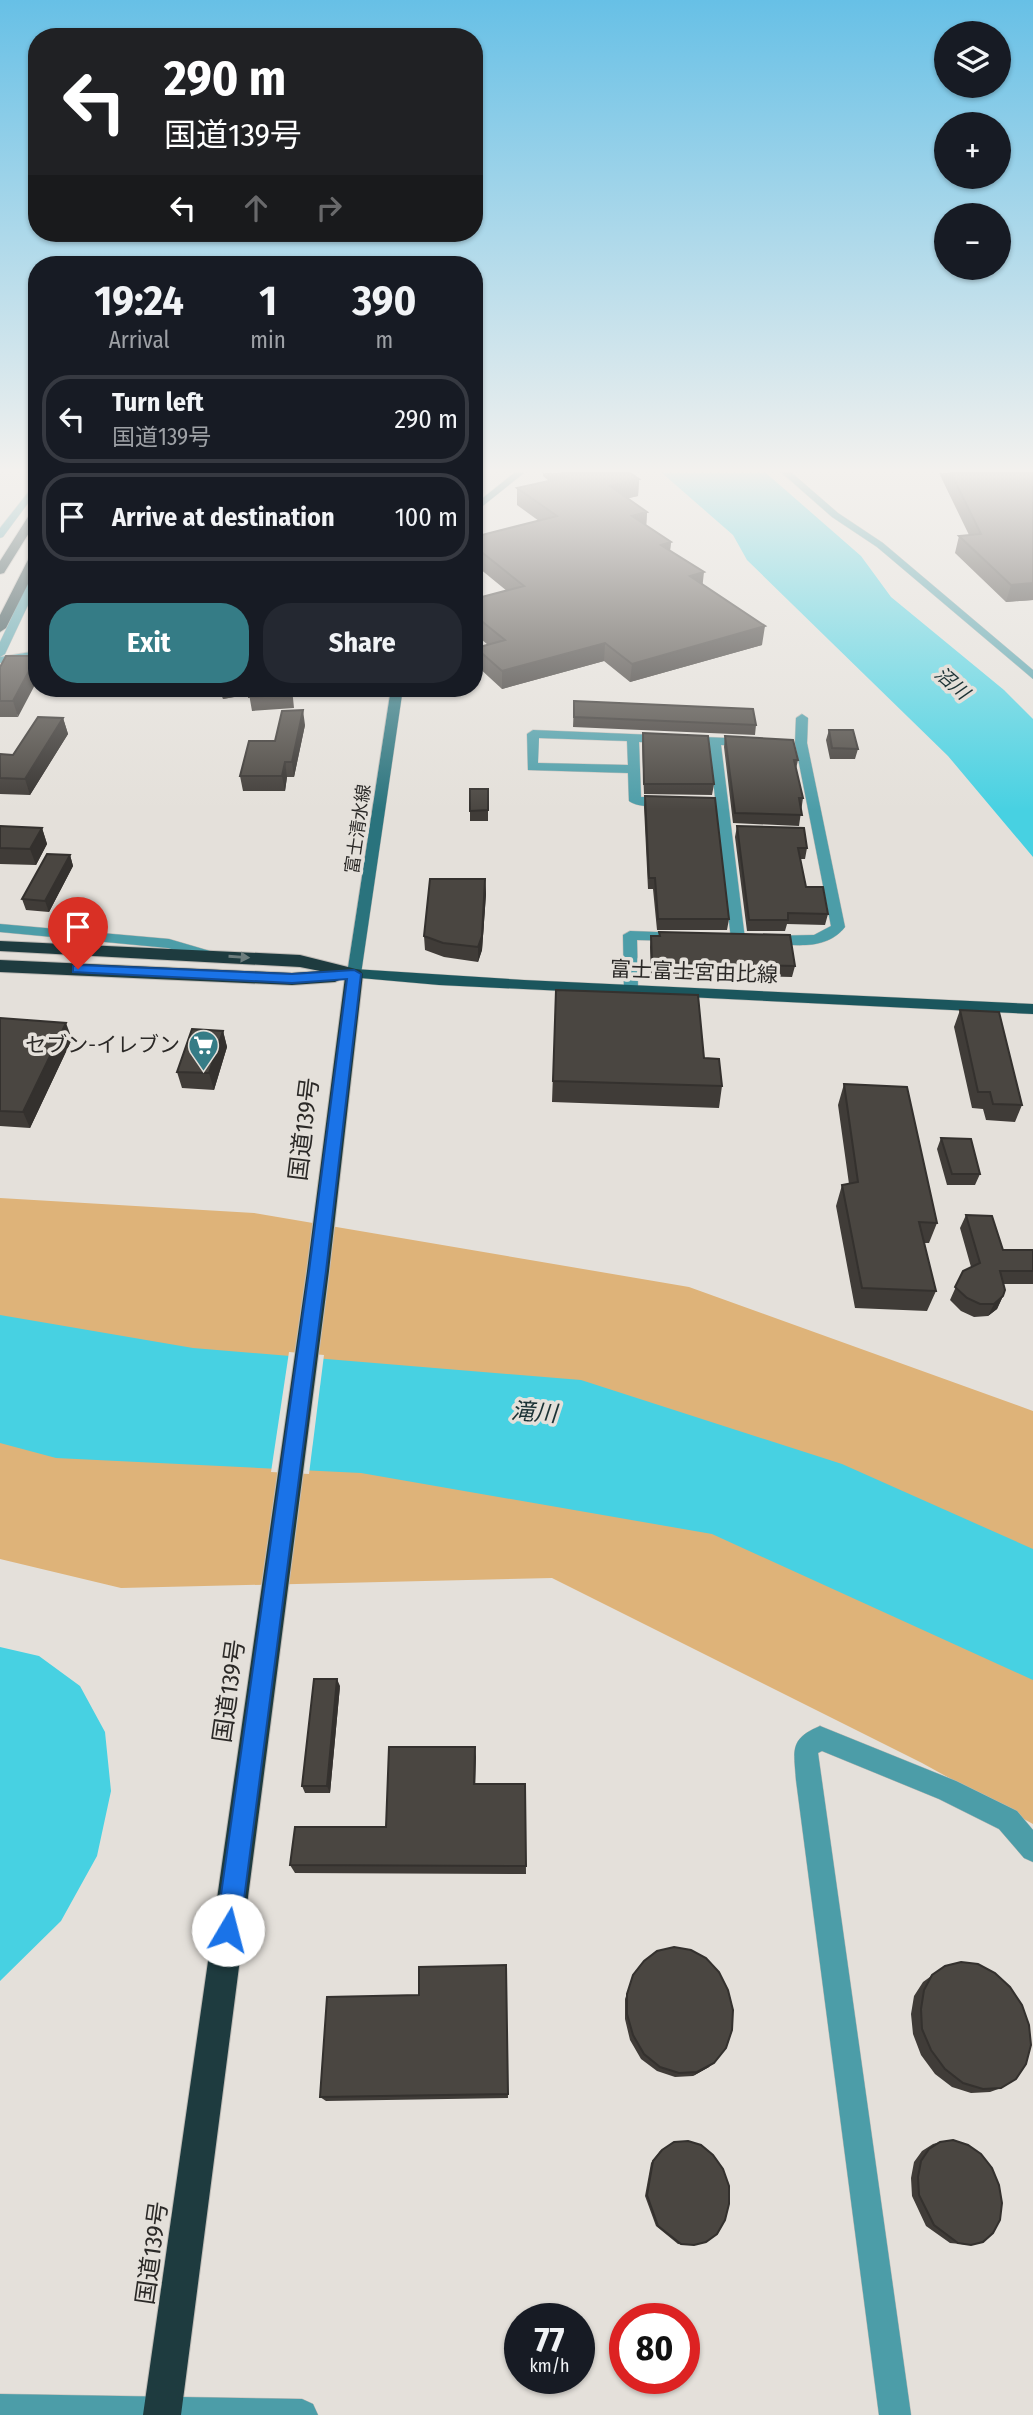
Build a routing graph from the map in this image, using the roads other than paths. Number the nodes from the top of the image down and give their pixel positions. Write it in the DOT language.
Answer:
graph roads {
  1 [pos="10,586"];
  2 [pos="21,586"];
  3 [pos="928,586"];
  4 [pos="28,593"];
  5 [pos="0,603"];
  6 [pos="0,628"];
  7 [pos="0,654"];
  8 [pos="28,656"];
  9 [pos="0,661"];
  10 [pos="1033,676"];
  11 [pos="396,697"];
  12 [pos="802,718"];
  13 [pos="633,738"];
  14 [pos="715,741"];
  15 [pos="764,742"];
  16 [pos="634,769"];
  17 [pos="684,801"];
  18 [pos="0,928"];
  19 [pos="698,937"];
  20 [pos="0,943"];
  21 [pos="205,954"];
  22 [pos="0,967"];
  23 [pos="354,974"];
  24 [pos="631,990"];
  25 [pos="1033,1009"];
  26 [pos="1033,1849"];
  27 [pos="0,2410"];
  28 [pos="162,2414"];
  29 [pos="302,2415"];
  30 [pos="895,2415"];
  1 -- 5 [label="highway"];
  2 -- 6 [label="highway"];
  3 -- 10 [label="street"];
  4 -- 7 [label="street"];
  8 -- 9 [label="street"];
  11 -- 23 [label="main road, 富士清水線"];
  12 -- 14 [label="street"];
  13 -- 14 [label="street"];
  13 -- 16 [label="street"];
  13 -- 16 [label="street"];
  14 -- 15 [label="street"];
  16 -- 17 [label="street"];
  18 -- 21 [label="street"];
  19 -- 24 [label="street"];
  20 -- 21 [label="highway"];
  21 -- 23 [label="highway, one-way"];
  22 -- 23 [label="highway"];
  23 -- 24 [label="main road, 富士富士宮由比線"];
  23 -- 28 [label="highway, 国道139号"];
  24 -- 25 [label="main road, 富士富士宮由比線"];
  26 -- 30 [label="street"];
  27 -- 28 [label="street"];
  28 -- 29 [label="street"];
}
